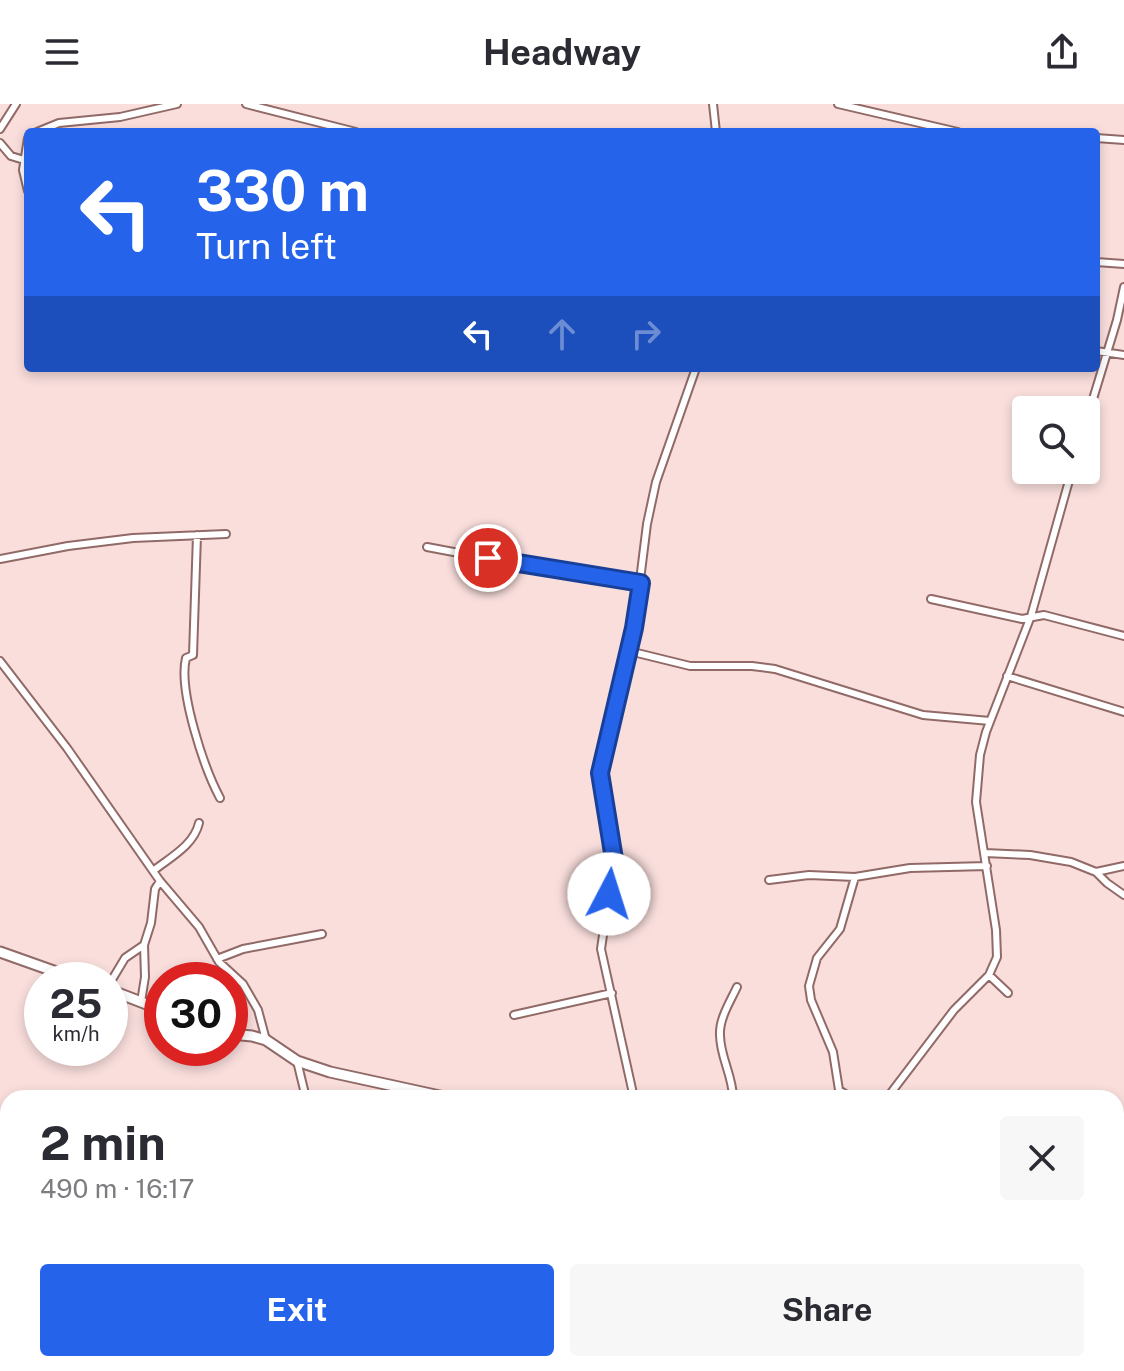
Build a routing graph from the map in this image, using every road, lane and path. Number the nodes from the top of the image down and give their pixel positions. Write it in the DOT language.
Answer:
graph roads {
  1 [pos="16,104"];
  2 [pos="177,104"];
  3 [pos="246,104"];
  4 [pos="713,104"];
  5 [pos="838,104"];
  6 [pos="47,128"];
  7 [pos="340,128"];
  8 [pos="716,128"];
  9 [pos="941,128"];
  10 [pos="0,129"];
  11 [pos="1100,138"];
  12 [pos="1124,140"];
  13 [pos="0,143"];
  14 [pos="24,160"];
  15 [pos="24,174"];
  16 [pos="1100,262"];
  17 [pos="1124,264"];
  18 [pos="1124,287"];
  19 [pos="1100,352"];
  20 [pos="1105,353"];
  21 [pos="1124,355"];
  22 [pos="1100,371"];
  23 [pos="695,372"];
  24 [pos="1100,372"];
  25 [pos="1093,396"];
  26 [pos="1068,484"];
  27 [pos="226,534"];
  28 [pos="197,535"];
  29 [pos="427,547"];
  30 [pos="0,559"];
  31 [pos="641,583"];
  32 [pos="931,599"];
  33 [pos="1031,616"];
  34 [pos="1124,636"];
  35 [pos="629,651"];
  36 [pos="0,661"];
  37 [pos="1007,676"];
  38 [pos="1124,712"];
  39 [pos="990,721"];
  40 [pos="220,798"];
  41 [pos="199,823"];
  42 [pos="985,853"];
  43 [pos="987,866"];
  44 [pos="1124,866"];
  45 [pos="153,871"];
  46 [pos="1096,872"];
  47 [pos="855,877"];
  48 [pos="769,880"];
  49 [pos="160,881"];
  50 [pos="1124,895"];
  51 [pos="322,934"];
  52 [pos="144,945"];
  53 [pos="0,952"];
  54 [pos="217,959"];
  55 [pos="28,962"];
  56 [pos="123,962"];
  57 [pos="989,975"];
  58 [pos="737,987"];
  59 [pos="612,993"];
  60 [pos="1008,993"];
  61 [pos="128,997"];
  62 [pos="141,1002"];
  63 [pos="144,1003"];
  64 [pos="514,1015"];
  65 [pos="248,1036"];
  66 [pos="266,1040"];
  67 [pos="297,1061"];
  68 [pos="304,1090"];
  69 [pos="408,1090"];
  70 [pos="632,1090"];
  71 [pos="733,1090"];
  72 [pos="839,1090"];
  73 [pos="893,1090"];
  1 -- 10 [label="street"];
  2 -- 6 [label="street"];
  3 -- 7 [label="street"];
  4 -- 8 [label="street"];
  5 -- 9 [label="street"];
  11 -- 12 [label="street"];
  13 -- 14 [label="street"];
  14 -- 15 [label="street"];
  16 -- 17 [label="street"];
  18 -- 20 [label="street"];
  19 -- 20 [label="street"];
  20 -- 21 [label="street"];
  20 -- 22 [label="street"];
  23 -- 31 [label="street"];
  24 -- 25 [label="street"];
  26 -- 33 [label="street"];
  27 -- 28 [label="street"];
  28 -- 30 [label="street"];
  28 -- 40 [label="street"];
  29 -- 31 [label="street"];
  31 -- 35 [label="street"];
  32 -- 33 [label="street"];
  33 -- 34 [label="street"];
  33 -- 37 [label="street"];
  35 -- 39 [label="street"];
  35 -- 59 [label="street"];
  36 -- 45 [label="street"];
  37 -- 38 [label="street"];
  37 -- 39 [label="street"];
  39 -- 42 [label="street"];
  41 -- 45 [label="street"];
  42 -- 43 [label="street"];
  42 -- 46 [label="street"];
  43 -- 47 [label="street"];
  43 -- 57 [label="street"];
  44 -- 46 [label="street"];
  45 -- 49 [label="street"];
  46 -- 50 [label="street"];
  47 -- 48 [label="street"];
  47 -- 72 [label="street"];
  49 -- 52 [label="street"];
  49 -- 54 [label="street"];
  51 -- 54 [label="street"];
  52 -- 56 [label="street"];
  52 -- 62 [label="street"];
  53 -- 55 [label="street"];
  54 -- 66 [label="street"];
  57 -- 60 [label="street"];
  57 -- 73 [label="street"];
  58 -- 71 [label="street"];
  59 -- 64 [label="street"];
  59 -- 70 [label="street"];
  61 -- 62 [label="street"];
  62 -- 63 [label="street"];
  65 -- 66 [label="street"];
  66 -- 67 [label="street"];
  67 -- 68 [label="street"];
  67 -- 69 [label="street"];
}
